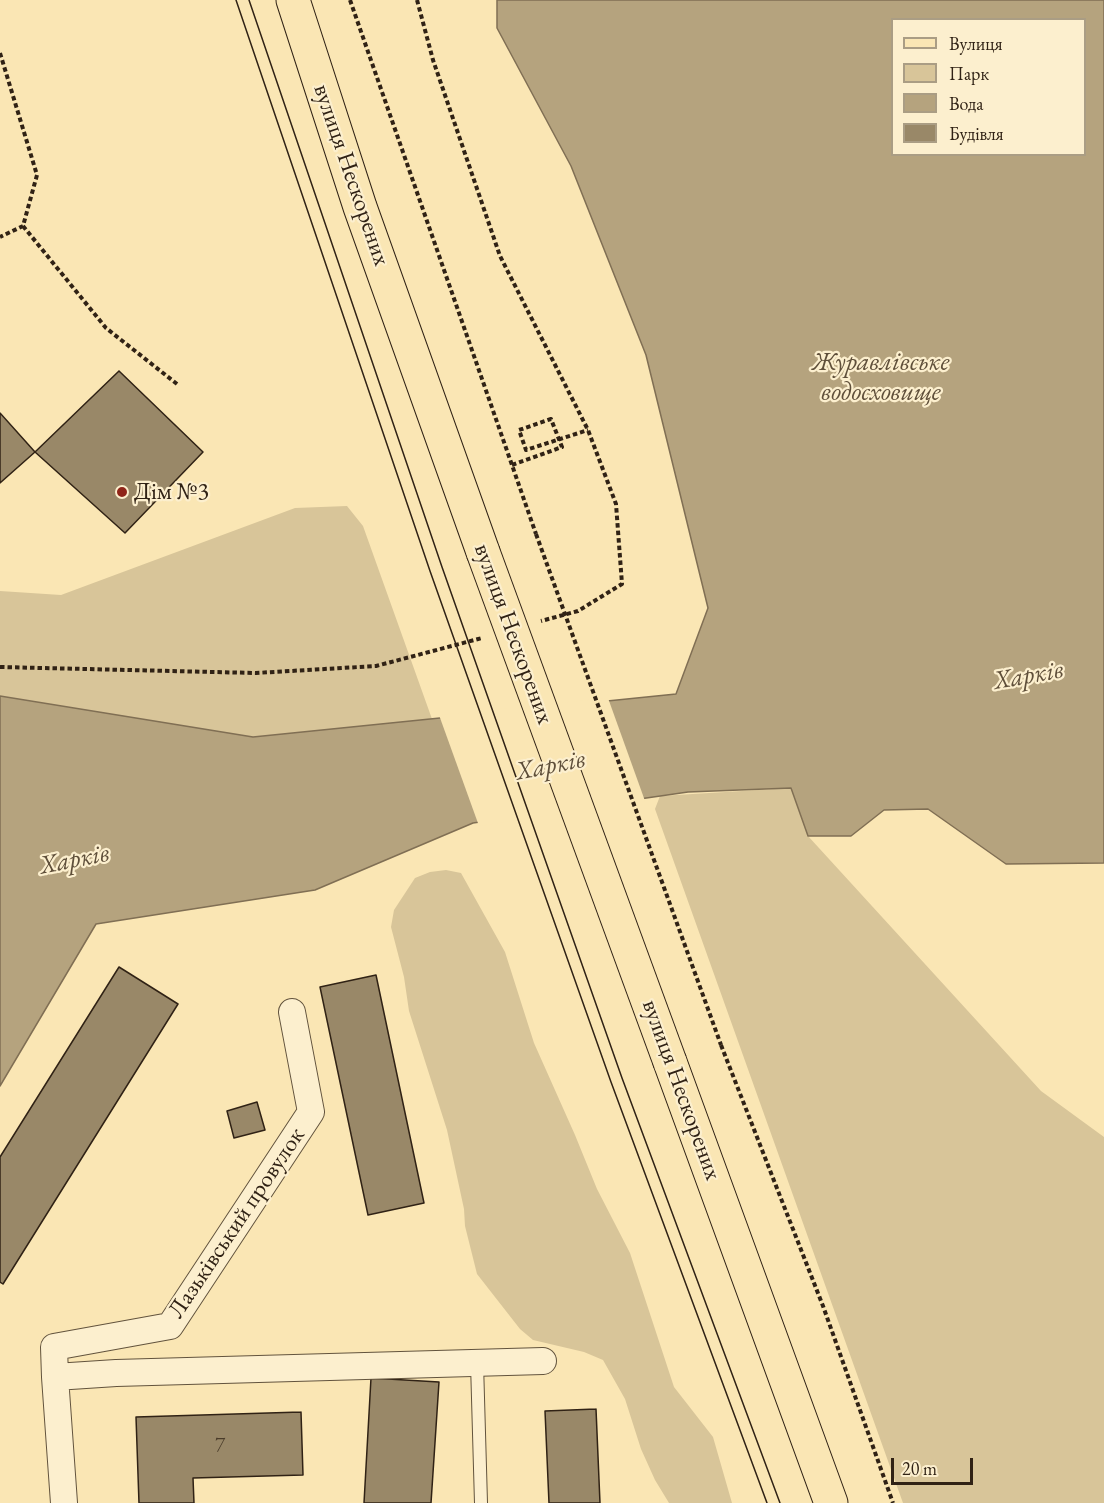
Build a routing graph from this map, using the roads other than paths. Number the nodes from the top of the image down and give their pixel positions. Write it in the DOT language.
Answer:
graph roads {
  1 [pos="292,0"];
  2 [pos="292,1012"];
  3 [pos="543,1361"];
  4 [pos="477,1363"];
  5 [pos="55,1377"];
  6 [pos="831,1502"];
  7 [pos="64,1503"];
  8 [pos="481,1503"];
  1 -- 6 [label="main road, вулиця Нескорених, bridge"];
  2 -- 5 [label="street, Лазьківський провулок"];
  3 -- 4 [label="street"];
  4 -- 5 [label="street"];
  4 -- 8 [label="lane"];
  5 -- 7 [label="street, Лазьківський провулок"];
}
